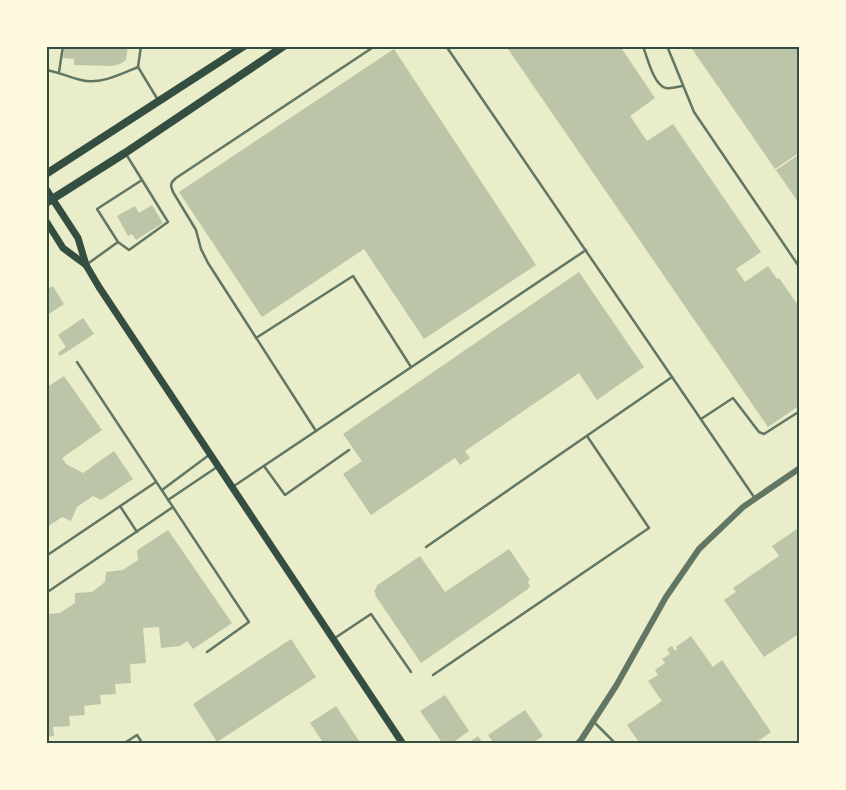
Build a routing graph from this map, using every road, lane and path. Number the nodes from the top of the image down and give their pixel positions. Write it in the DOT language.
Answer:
graph roads {
  1 [pos="63,46"];
  2 [pos="141,46"];
  3 [pos="244,46"];
  4 [pos="284,46"];
  5 [pos="375,46"];
  6 [pos="446,46"];
  7 [pos="643,46"];
  8 [pos="667,46"];
  9 [pos="138,68"];
  10 [pos="46,70"];
  11 [pos="59,72"];
  12 [pos="682,86"];
  13 [pos="159,101"];
  14 [pos="126,153"];
  15 [pos="46,174"];
  16 [pos="142,180"];
  17 [pos="46,189"];
  18 [pos="50,201"];
  19 [pos="46,221"];
  20 [pos="118,242"];
  21 [pos="586,250"];
  22 [pos="86,265"];
  23 [pos="800,268"];
  24 [pos="256,338"];
  25 [pos="77,362"];
  26 [pos="411,367"];
  27 [pos="672,377"];
  28 [pos="800,411"];
  29 [pos="701,420"];
  30 [pos="316,431"];
  31 [pos="587,436"];
  32 [pos="348,450"];
  33 [pos="210,454"];
  34 [pos="218,466"];
  35 [pos="264,466"];
  36 [pos="800,468"];
  37 [pos="156,482"];
  38 [pos="232,487"];
  39 [pos="162,490"];
  40 [pos="755,498"];
  41 [pos="168,500"];
  42 [pos="120,506"];
  43 [pos="173,507"];
  44 [pos="137,532"];
  45 [pos="426,547"];
  46 [pos="46,556"];
  47 [pos="46,593"];
  48 [pos="334,639"];
  49 [pos="207,652"];
  50 [pos="411,672"];
  51 [pos="433,676"];
  52 [pos="593,721"];
  53 [pos="123,744"];
  54 [pos="143,744"];
  55 [pos="403,744"];
  56 [pos="577,744"];
  57 [pos="616,744"];
  1 -- 11 [label="lane"];
  2 -- 9 [label="lane"];
  3 -- 13 [label="main road"];
  4 -- 14 [label="main road"];
  5 -- 24 [label="lane"];
  6 -- 21 [label="lane"];
  7 -- 12 [label="lane"];
  8 -- 12 [label="lane"];
  9 -- 11 [label="lane"];
  9 -- 13 [label="lane"];
  10 -- 11 [label="lane"];
  12 -- 23 [label="lane"];
  13 -- 15 [label="main road"];
  14 -- 16 [label="lane"];
  14 -- 18 [label="main road"];
  16 -- 20 [label="lane"];
  16 -- 20 [label="lane"];
  17 -- 18 [label="main road"];
  18 -- 22 [label="main road"];
  19 -- 22 [label="main road"];
  20 -- 22 [label="lane"];
  21 -- 26 [label="lane"];
  21 -- 27 [label="lane"];
  22 -- 33 [label="main road"];
  24 -- 26 [label="lane"];
  24 -- 30 [label="lane"];
  25 -- 37 [label="lane"];
  26 -- 30 [label="lane"];
  27 -- 29 [label="lane"];
  27 -- 31 [label="lane"];
  28 -- 29 [label="lane"];
  29 -- 40 [label="lane"];
  30 -- 35 [label="lane"];
  31 -- 45 [label="lane"];
  31 -- 51 [label="lane"];
  32 -- 35 [label="lane"];
  33 -- 34 [label="main road"];
  33 -- 39 [label="lane"];
  34 -- 38 [label="main road"];
  34 -- 41 [label="lane"];
  35 -- 38 [label="lane"];
  36 -- 40 [label="street"];
  37 -- 39 [label="lane"];
  37 -- 42 [label="lane"];
  38 -- 48 [label="main road"];
  39 -- 41 [label="lane"];
  40 -- 52 [label="street"];
  41 -- 43 [label="lane"];
  42 -- 44 [label="lane"];
  42 -- 46 [label="lane"];
  43 -- 44 [label="lane"];
  43 -- 49 [label="lane"];
  44 -- 47 [label="lane"];
  48 -- 50 [label="lane"];
  48 -- 55 [label="main road"];
  52 -- 56 [label="street"];
  52 -- 57 [label="lane"];
  53 -- 54 [label="lane"];
}
